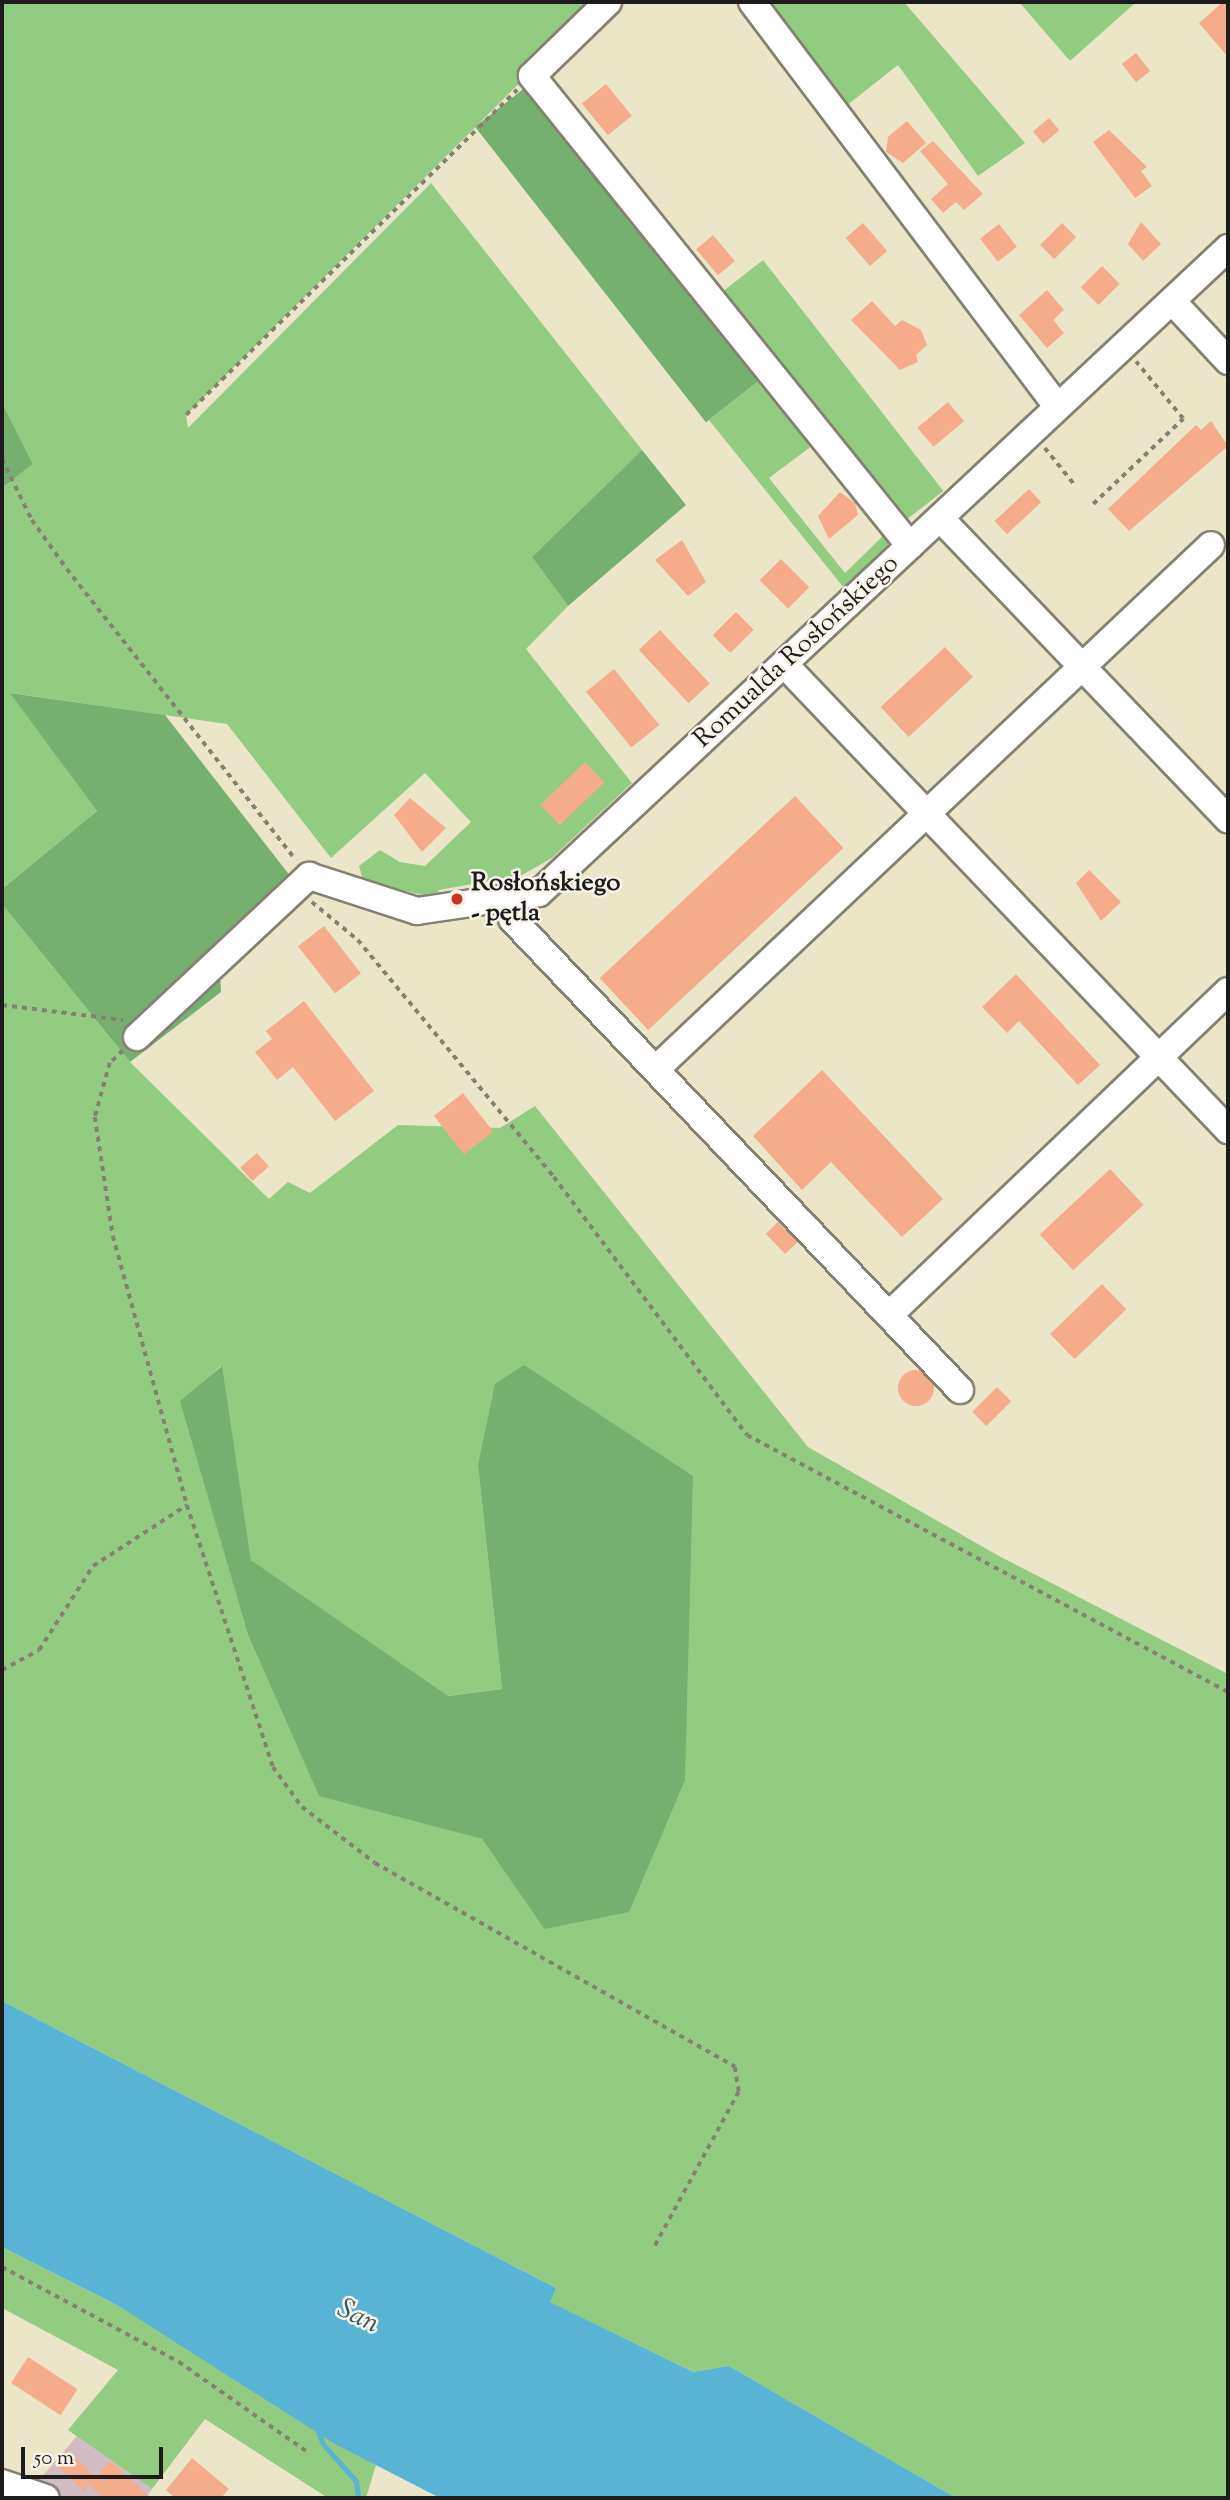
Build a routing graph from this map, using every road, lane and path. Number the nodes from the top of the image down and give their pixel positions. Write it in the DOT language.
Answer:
graph roads {
  1 [pos="608,2"];
  2 [pos="752,2"];
  3 [pos="532,76"];
  4 [pos="1228,248"];
  5 [pos="1172,301"];
  6 [pos="1228,361"];
  7 [pos="1125,365"];
  8 [pos="1057,406"];
  9 [pos="186,415"];
  10 [pos="1048,438"];
  11 [pos="2,459"];
  12 [pos="1074,484"];
  13 [pos="1093,504"];
  14 [pos="940,517"];
  15 [pos="1211,545"];
  16 [pos="910,546"];
  17 [pos="784,664"];
  18 [pos="1083,666"];
  19 [pos="927,814"];
  20 [pos="1228,819"];
  21 [pos="303,881"];
  22 [pos="512,919"];
  23 [pos="1228,991"];
  24 [pos="2,1005"];
  25 [pos="135,1028"];
  26 [pos="1159,1057"];
  27 [pos="656,1069"];
  28 [pos="1228,1130"];
  29 [pos="889,1315"];
  30 [pos="960,1390"];
  31 [pos="187,1505"];
  32 [pos="2,1670"];
  33 [pos="1228,1692"];
  34 [pos="654,2248"];
  35 [pos="2,2267"];
  36 [pos="306,2451"];
  37 [pos="2,2483"];
  38 [pos="46,2498"];
  1 -- 3 [label="street"];
  2 -- 8 [label="street"];
  3 -- 9 [label="path"];
  3 -- 16 [label="street"];
  4 -- 5 [label="street, Romualda Rosłońskiego"];
  5 -- 6 [label="street"];
  5 -- 8 [label="street, Romualda Rosłońskiego"];
  7 -- 13 [label="path"];
  8 -- 14 [label="street, Romualda Rosłońskiego"];
  10 -- 12 [label="path"];
  11 -- 21 [label="path"];
  14 -- 16 [label="street, Romualda Rosłońskiego"];
  14 -- 18 [label="street"];
  15 -- 18 [label="street"];
  16 -- 17 [label="street, Romualda Rosłońskiego"];
  17 -- 19 [label="street"];
  17 -- 21 [label="street, Romualda Rosłońskiego"];
  18 -- 19 [label="street"];
  18 -- 20 [label="street"];
  19 -- 26 [label="street"];
  19 -- 27 [label="street"];
  21 -- 25 [label="street"];
  21 -- 33 [label="path"];
  22 -- 27 [label="street"];
  23 -- 26 [label="street"];
  24 -- 25 [label="path"];
  25 -- 31 [label="path"];
  26 -- 28 [label="street"];
  26 -- 29 [label="street"];
  27 -- 29 [label="street"];
  29 -- 30 [label="street"];
  31 -- 32 [label="path"];
  31 -- 34 [label="path"];
  35 -- 36 [label="path"];
  37 -- 38 [label="street"];
}
